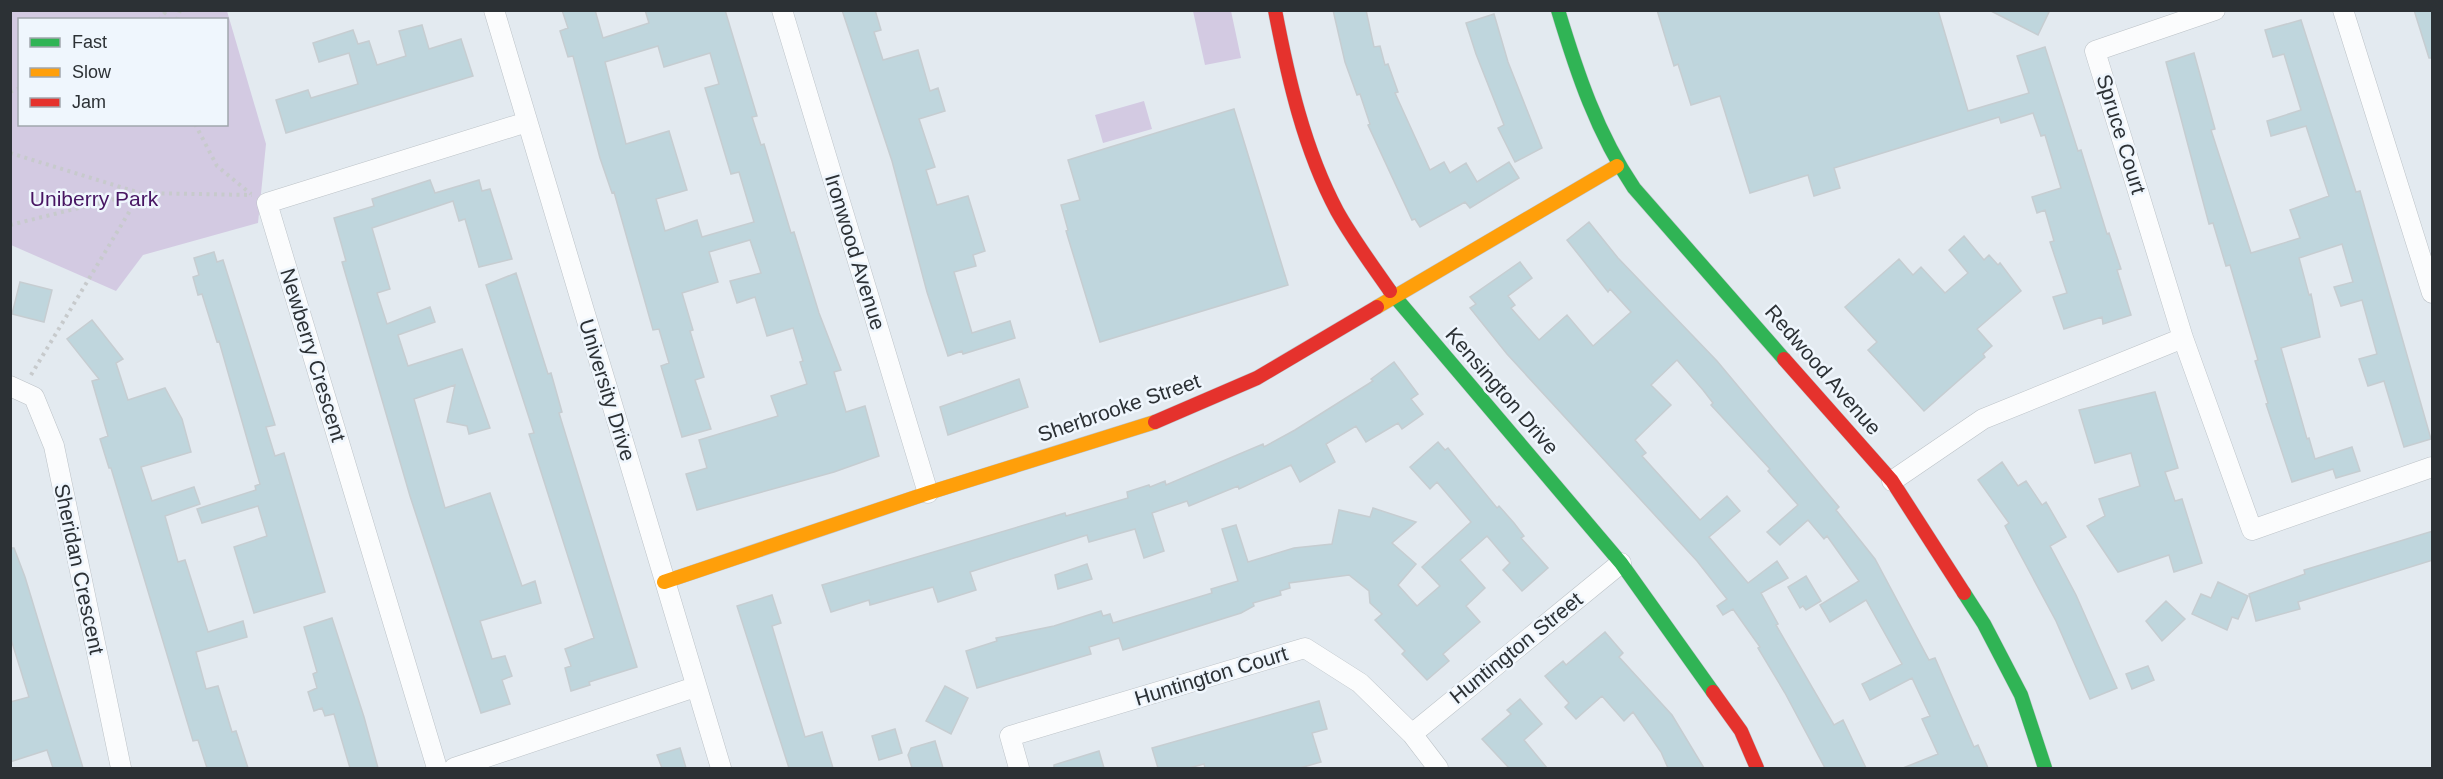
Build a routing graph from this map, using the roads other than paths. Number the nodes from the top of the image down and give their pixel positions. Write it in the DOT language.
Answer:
graph roads {
  1 [pos="494,10"];
  2 [pos="782,10"];
  3 [pos="1275,10"];
  4 [pos="1558,10"];
  5 [pos="2214,10"];
  6 [pos="2343,10"];
  7 [pos="527,122"];
  8 [pos="1617,166"];
  9 [pos="2433,293"];
  10 [pos="1394,297"];
  11 [pos="2183,338"];
  12 [pos="16,389"];
  13 [pos="2433,467"];
  14 [pos="1892,481"];
  15 [pos="928,493"];
  16 [pos="1621,563"];
  17 [pos="664,582"];
  18 [pos="695,687"];
  19 [pos="1412,734"];
  20 [pos="120,768"];
  21 [pos="437,768"];
  22 [pos="454,768"];
  23 [pos="721,768"];
  24 [pos="1019,768"];
  25 [pos="1438,768"];
  26 [pos="1757,768"];
  27 [pos="2045,768"];
  1 -- 7 [label="street, University Drive"];
  2 -- 15 [label="street, Ironwood Avenue"];
  3 -- 10 [label="street, Kensington Drive"];
  4 -- 8 [label="street, Redwood Avenue"];
  5 -- 11 [label="street, Spruce Court"];
  6 -- 9 [label="street"];
  7 -- 17 [label="street, University Drive"];
  7 -- 21 [label="street, Newberry Crescent"];
  8 -- 10 [label="street, Sherbrooke Street"];
  8 -- 14 [label="street, Redwood Avenue"];
  10 -- 15 [label="street, Sherbrooke Street"];
  10 -- 16 [label="street, Kensington Drive"];
  11 -- 13 [label="street, Spruce Court"];
  11 -- 14 [label="street"];
  12 -- 20 [label="street, Sheridan Crescent"];
  14 -- 27 [label="street, Redwood Avenue"];
  15 -- 17 [label="street, Sherbrooke Street"];
  16 -- 19 [label="street, Huntington Street"];
  16 -- 26 [label="street, Kensington Drive"];
  17 -- 18 [label="street, University Drive"];
  18 -- 22 [label="street"];
  18 -- 23 [label="street, University Drive"];
  19 -- 24 [label="street, Huntington Court"];
  19 -- 25 [label="street, Huntington Court"];
}
